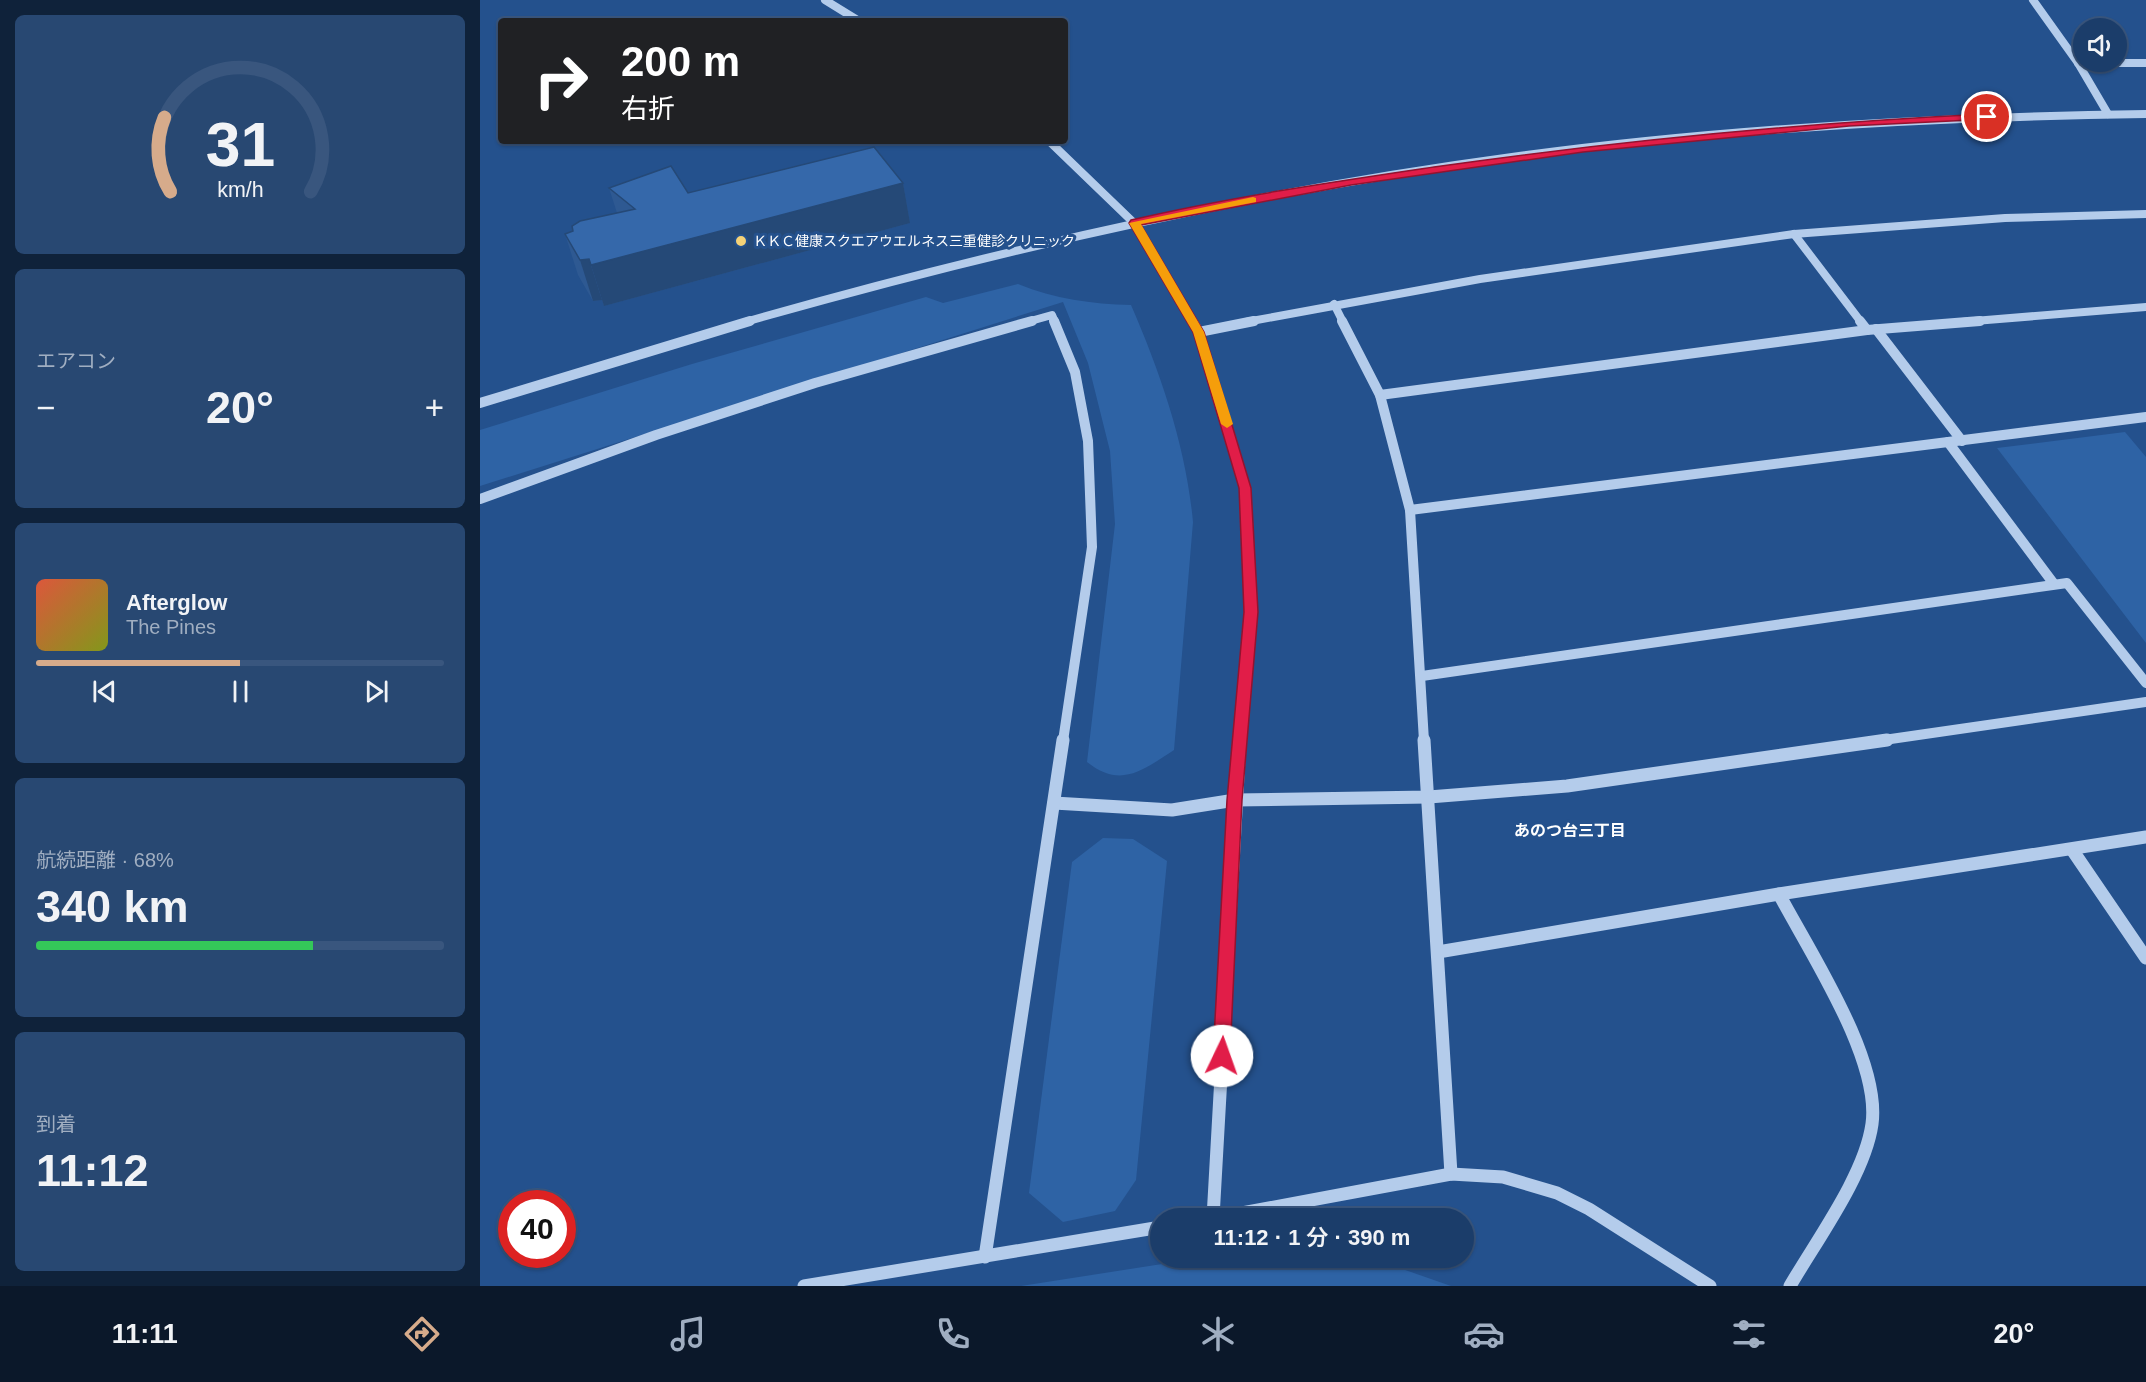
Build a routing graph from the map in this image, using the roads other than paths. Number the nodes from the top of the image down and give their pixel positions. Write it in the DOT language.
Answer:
graph roads {
  1 [pos="825,0"];
  2 [pos="2033,0"];
  3 [pos="855,18"];
  4 [pos="2073,56"];
  5 [pos="2127,63"];
  6 [pos="2146,63"];
  7 [pos="2083,72"];
  8 [pos="2108,114"];
  9 [pos="2146,114"];
  10 [pos="1052,144"];
  11 [pos="2146,214"];
  12 [pos="1134,223"];
  13 [pos="1794,234"];
  14 [pos="1334,304"];
  15 [pos="2146,307"];
  16 [pos="1872,329"];
  17 [pos="1199,332"];
  18 [pos="1380,395"];
  19 [pos="480,404"];
  20 [pos="2146,417"];
  21 [pos="1962,441"];
  22 [pos="1948,442"];
  23 [pos="480,499"];
  24 [pos="1410,510"];
  25 [pos="2054,584"];
  26 [pos="1422,676"];
  27 [pos="2146,683"];
  28 [pos="2145,704"];
  29 [pos="1429,797"];
  30 [pos="1235,800"];
  31 [pos="1054,803"];
  32 [pos="2146,837"];
  33 [pos="2073,850"];
  34 [pos="1779,894"];
  35 [pos="1438,952"];
  36 [pos="2146,958"];
  37 [pos="1451,1174"];
  38 [pos="1215,1208"];
  39 [pos="1268,1208"];
  40 [pos="1150,1229"];
  41 [pos="985,1257"];
  42 [pos="804,1286"];
  43 [pos="1710,1286"];
  44 [pos="1790,1286"];
  1 -- 3 [label="street"];
  2 -- 4 [label="street"];
  5 -- 6 [label="street"];
  7 -- 8 [label="street"];
  8 -- 9 [label="street"];
  8 -- 12 [label="street"];
  10 -- 12 [label="street"];
  11 -- 13 [label="street"];
  12 -- 17 [label="street"];
  12 -- 19 [label="street"];
  13 -- 14 [label="street"];
  13 -- 16 [label="street"];
  14 -- 17 [label="street"];
  14 -- 18 [label="street"];
  15 -- 16 [label="street"];
  16 -- 18 [label="street"];
  16 -- 21 [label="street"];
  17 -- 30 [label="street"];
  18 -- 24 [label="street"];
  20 -- 21 [label="street"];
  21 -- 22 [label="street"];
  22 -- 24 [label="street"];
  22 -- 25 [label="street"];
  23 -- 31 [label="street"];
  24 -- 26 [label="street"];
  25 -- 26 [label="street"];
  25 -- 27 [label="street"];
  26 -- 29 [label="street"];
  28 -- 29 [label="street"];
  29 -- 30 [label="street"];
  29 -- 35 [label="street"];
  30 -- 31 [label="street"];
  30 -- 38 [label="street"];
  31 -- 41 [label="street"];
  32 -- 33 [label="street"];
  33 -- 34 [label="street"];
  33 -- 36 [label="street"];
  34 -- 35 [label="street"];
  34 -- 44 [label="street"];
  35 -- 37 [label="street"];
  37 -- 39 [label="street"];
  37 -- 43 [label="street"];
  40 -- 41 [label="street"];
  41 -- 42 [label="street"];
}
